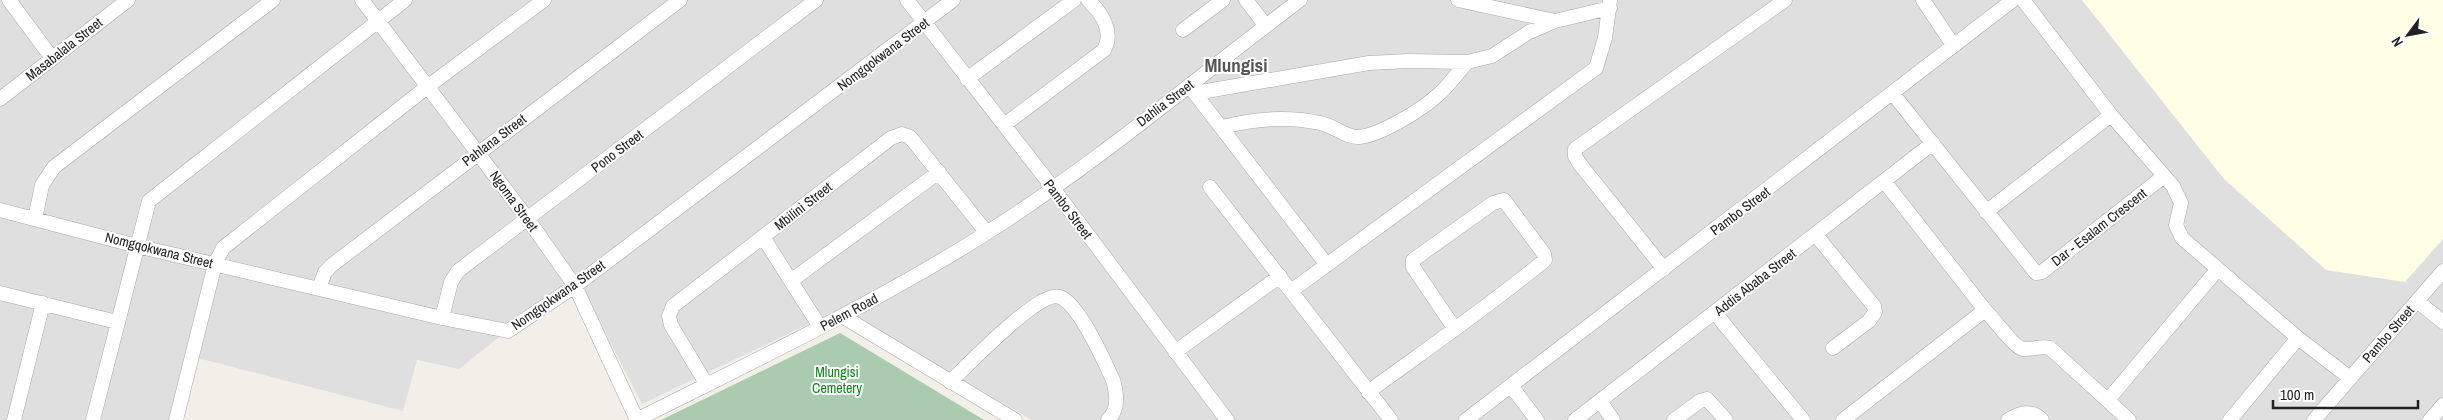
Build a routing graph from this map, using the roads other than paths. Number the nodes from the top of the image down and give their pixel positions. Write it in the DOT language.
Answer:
graph roads {
  1 [pos="9,0"];
  2 [pos="128,0"];
  3 [pos="273,0"];
  4 [pos="362,0"];
  5 [pos="405,0"];
  6 [pos="544,0"];
  7 [pos="680,0"];
  8 [pos="816,0"];
  9 [pos="907,0"];
  10 [pos="953,0"];
  11 [pos="1074,0"];
  12 [pos="1088,0"];
  13 [pos="1224,0"];
  14 [pos="1246,0"];
  15 [pos="1300,0"];
  16 [pos="1458,0"];
  17 [pos="1785,0"];
  18 [pos="1922,0"];
  19 [pos="2013,0"];
  20 [pos="2023,0"];
  21 [pos="1610,4"];
  22 [pos="377,21"];
  23 [pos="1555,21"];
  24 [pos="924,22"];
  25 [pos="1266,26"];
  26 [pos="1183,30"];
  27 [pos="1953,45"];
  28 [pos="52,58"];
  29 [pos="1467,62"];
  30 [pos="967,78"];
  31 [pos="427,88"];
  32 [pos="1192,89"];
  33 [pos="1894,94"];
  34 [pos="0,99"];
  35 [pos="2111,115"];
  36 [pos="1004,125"];
  37 [pos="1222,127"];
  38 [pos="1933,143"];
  39 [pos="478,152"];
  40 [pos="939,172"];
  41 [pos="2164,176"];
  42 [pos="1884,181"];
  43 [pos="1210,187"];
  44 [pos="1053,188"];
  45 [pos="0,210"];
  46 [pos="1986,212"];
  47 [pos="527,218"];
  48 [pos="35,219"];
  49 [pos="987,233"];
  50 [pos="1815,234"];
  51 [pos="763,237"];
  52 [pos="137,246"];
  53 [pos="215,264"];
  54 [pos="1327,264"];
  55 [pos="1664,269"];
  56 [pos="2218,270"];
  57 [pos="2443,271"];
  58 [pos="1280,276"];
  59 [pos="792,280"];
  60 [pos="574,286"];
  61 [pos="319,288"];
  62 [pos="1291,291"];
  63 [pos="0,293"];
  64 [pos="2417,301"];
  65 [pos="43,303"];
  66 [pos="1985,310"];
  67 [pos="1715,313"];
  68 [pos="842,316"];
  69 [pos="442,318"];
  70 [pos="117,322"];
  71 [pos="2443,322"];
  72 [pos="820,327"];
  73 [pos="1455,329"];
  74 [pos="2298,338"];
  75 [pos="1833,348"];
  76 [pos="1175,352"];
  77 [pos="2350,378"];
  78 [pos="950,382"];
  79 [pos="707,385"];
  80 [pos="1511,386"];
  81 [pos="1368,392"];
  82 [pos="2108,400"];
  83 [pos="1600,401"];
  84 [pos="2443,404"];
  85 [pos="14,420"];
  86 [pos="93,420"];
  87 [pos="176,420"];
  88 [pos="636,420"];
  89 [pos="1015,420"];
  90 [pos="1108,420"];
  91 [pos="1227,420"];
  92 [pos="1391,420"];
  93 [pos="1466,420"];
  94 [pos="1537,420"];
  95 [pos="1575,420"];
  96 [pos="1613,420"];
  97 [pos="1674,420"];
  98 [pos="1726,420"];
  99 [pos="1803,420"];
  100 [pos="1843,420"];
  101 [pos="2008,420"];
  102 [pos="2042,420"];
  103 [pos="2129,420"];
  104 [pos="2230,420"];
  105 [pos="2314,420"];
  106 [pos="2430,420"];
  1 -- 28 [label="street"];
  2 -- 28 [label="street, Masabalala Street"];
  3 -- 48 [label="street"];
  4 -- 22 [label="street, Ngoma Street"];
  5 -- 22 [label="street"];
  6 -- 31 [label="street"];
  7 -- 39 [label="street, Pahlana Street"];
  8 -- 47 [label="street, Pono Street"];
  9 -- 24 [label="street, Pambo Street"];
  10 -- 24 [label="street, Nomgqokwana Street"];
  11 -- 30 [label="street"];
  12 -- 36 [label="street"];
  13 -- 26 [label="street"];
  14 -- 25 [label="street"];
  15 -- 25 [label="street, Dahlia Street"];
  16 -- 23 [label="street"];
  17 -- 55 [label="street"];
  18 -- 27 [label="street"];
  19 -- 27 [label="street, Pambo Street"];
  20 -- 35 [label="street"];
  21 -- 23 [label="street"];
  21 -- 54 [label="street"];
  22 -- 31 [label="street, Ngoma Street"];
  22 -- 52 [label="street"];
  23 -- 29 [label="street"];
  24 -- 30 [label="street, Pambo Street"];
  24 -- 60 [label="street, Nomgqokwana Street"];
  25 -- 32 [label="street, Dahlia Street"];
  27 -- 33 [label="street, Pambo Street"];
  28 -- 34 [label="street, Masabalala Street"];
  29 -- 32 [label="street"];
  29 -- 37 [label="street"];
  30 -- 36 [label="street, Pambo Street"];
  31 -- 39 [label="street, Ngoma Street"];
  31 -- 53 [label="street"];
  32 -- 37 [label="street"];
  32 -- 44 [label="street, Dahlia Street"];
  33 -- 38 [label="street, Dar - Esalam Crescent"];
  33 -- 55 [label="street, Pambo Street"];
  35 -- 41 [label="street"];
  35 -- 46 [label="street"];
  36 -- 44 [label="street, Pambo Street"];
  37 -- 54 [label="street"];
  38 -- 42 [label="street, Addis Ababa Street"];
  38 -- 46 [label="street, Dar - Esalam Crescent"];
  39 -- 47 [label="street, Ngoma Street"];
  39 -- 61 [label="street, Pahlana Street"];
  40 -- 49 [label="street, Mbilini Street"];
  40 -- 51 [label="street, Mbilini Street"];
  40 -- 59 [label="street"];
  41 -- 46 [label="street, Dar - Esalam Crescent"];
  41 -- 56 [label="street"];
  42 -- 50 [label="street, Addis Ababa Street"];
  42 -- 66 [label="street"];
  43 -- 58 [label="street"];
  44 -- 49 [label="street, Pelem Road"];
  44 -- 76 [label="street, Pambo Street"];
  45 -- 48 [label="street, Nomgqokwana Street"];
  47 -- 60 [label="street, Ngoma Street"];
  47 -- 69 [label="street, Pono Street"];
  48 -- 52 [label="street, Nomgqokwana Street"];
  49 -- 68 [label="street, Pelem Road"];
  50 -- 67 [label="street, Addis Ababa Street"];
  50 -- 75 [label="street"];
  51 -- 59 [label="street"];
  51 -- 79 [label="street, Mbilini Street"];
  52 -- 53 [label="street, Nomgqokwana Street"];
  52 -- 70 [label="street"];
  53 -- 61 [label="street, Nomgqokwana Street"];
  53 -- 87 [label="street"];
  54 -- 62 [label="street"];
  55 -- 80 [label="street, Pambo Street"];
  56 -- 74 [label="street"];
  56 -- 82 [label="street"];
  57 -- 64 [label="street, Pambo Street"];
  58 -- 62 [label="street"];
  58 -- 76 [label="street"];
  59 -- 72 [label="street"];
  60 -- 69 [label="street, Nomgqokwana Street"];
  60 -- 88 [label="street, Ngoma Street"];
  61 -- 69 [label="street, Nomgqokwana Street"];
  62 -- 81 [label="street"];
  63 -- 65 [label="street"];
  64 -- 71 [label="street"];
  64 -- 77 [label="street, Pambo Street"];
  65 -- 70 [label="street"];
  65 -- 85 [label="street"];
  66 -- 82 [label="street"];
  66 -- 100 [label="street"];
  67 -- 83 [label="street, Addis Ababa Street"];
  67 -- 99 [label="street"];
  68 -- 72 [label="street, Pelem Road"];
  68 -- 78 [label="street"];
  70 -- 86 [label="street"];
  72 -- 79 [label="street, Pelem Road"];
  73 -- 73 [label="street"];
  73 -- 81 [label="street"];
  74 -- 77 [label="street"];
  74 -- 104 [label="street"];
  76 -- 91 [label="street, Pambo Street"];
  77 -- 105 [label="street, Pambo Street"];
  78 -- 89 [label="street"];
  78 -- 90 [label="street"];
  79 -- 88 [label="street, Pelem Road"];
  80 -- 93 [label="street, Pambo Street"];
  80 -- 94 [label="street"];
  81 -- 92 [label="street"];
  82 -- 103 [label="street"];
  83 -- 95 [label="street, Addis Ababa Street"];
  83 -- 96 [label="street"];
  84 -- 106 [label="street"];
  97 -- 98 [label="street"];
  101 -- 102 [label="street"];
}
